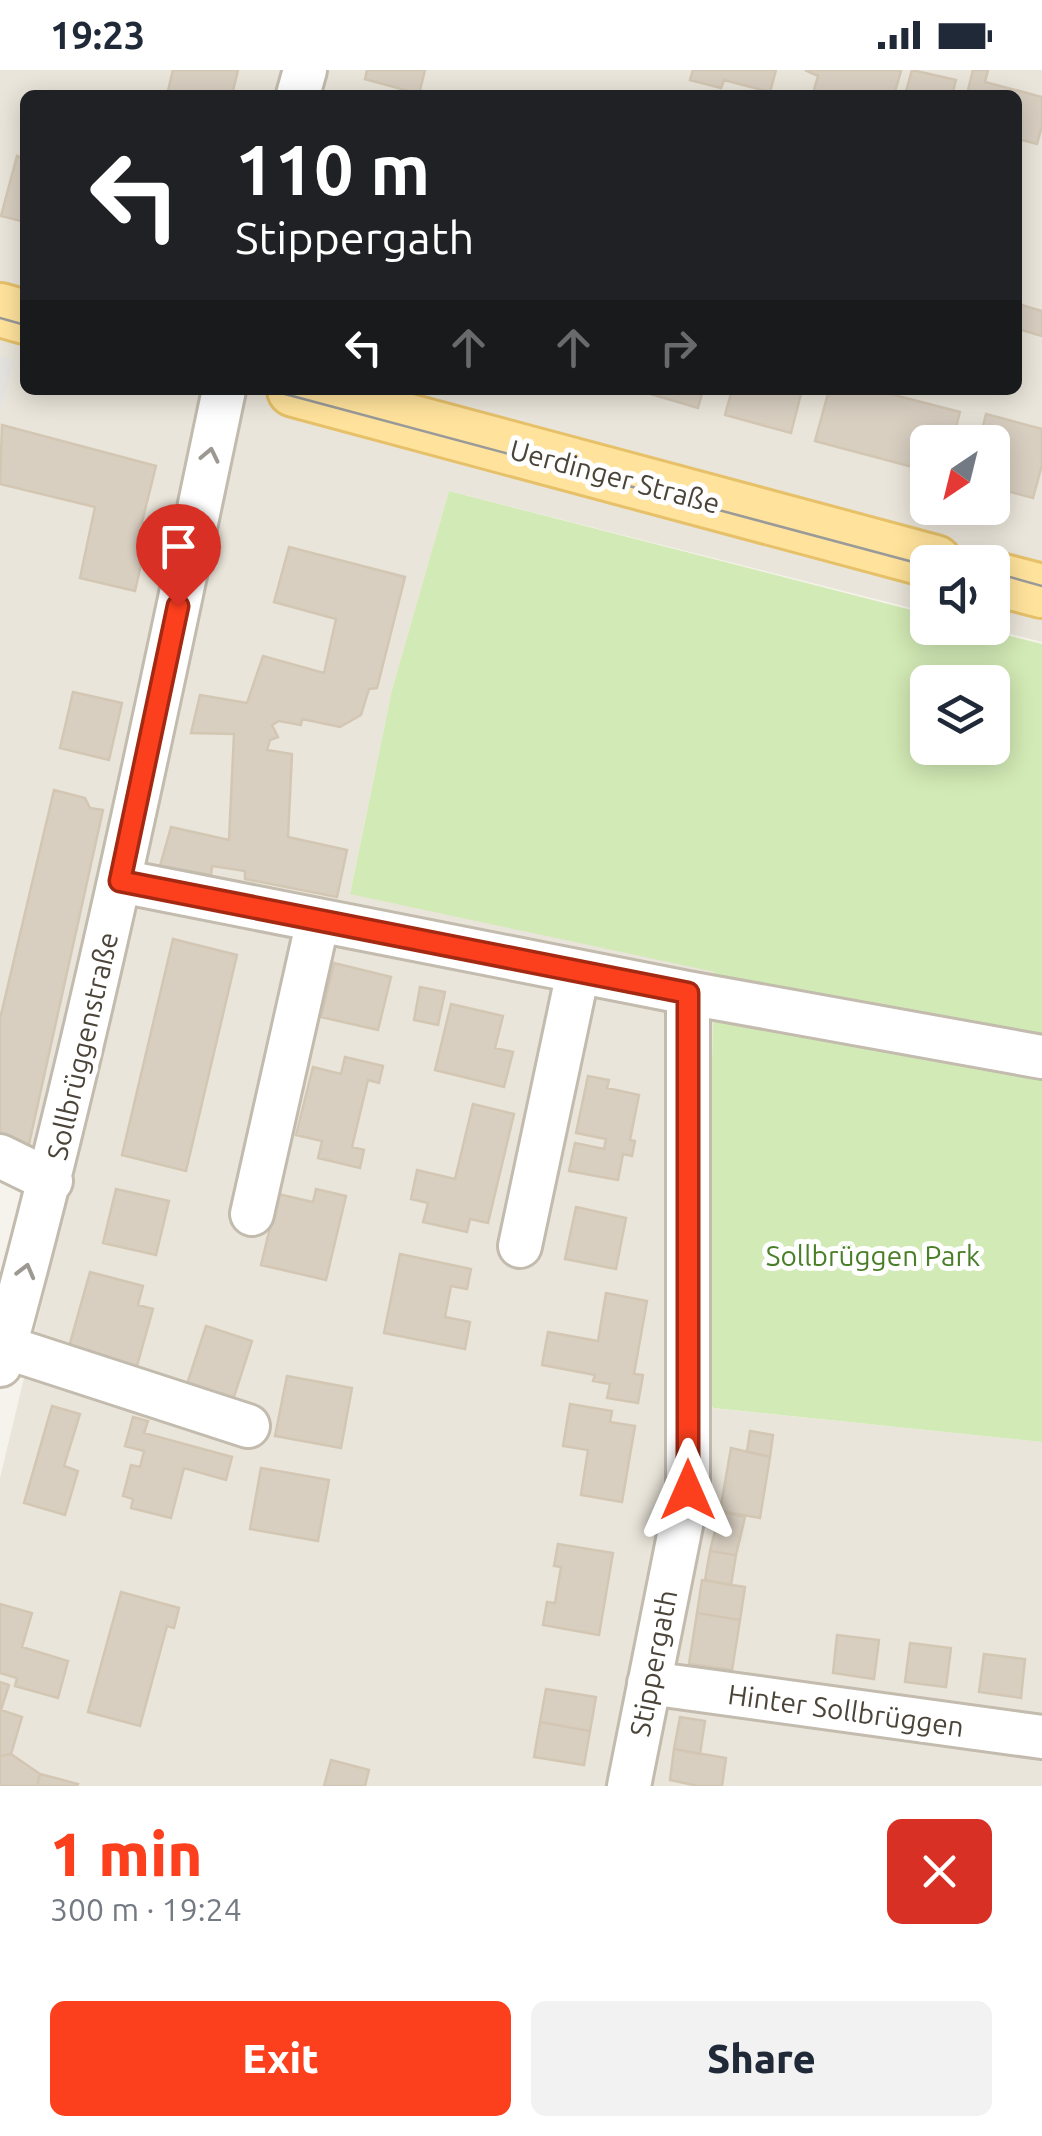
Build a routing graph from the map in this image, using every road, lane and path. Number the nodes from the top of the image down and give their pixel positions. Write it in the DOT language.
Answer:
graph roads {
  1 [pos="223,395"];
  2 [pos="313,395"];
  3 [pos="910,555"];
  4 [pos="1010,583"];
  5 [pos="1042,591"];
  6 [pos="120,881"];
  7 [pos="318,920"];
  8 [pos="578,972"];
  9 [pos="688,993"];
  10 [pos="1042,1057"];
  11 [pos="0,1156"];
  12 [pos="51,1180"];
  13 [pos="252,1214"];
  14 [pos="520,1246"];
  15 [pos="2,1356"];
  16 [pos="248,1426"];
  17 [pos="649,1683"];
  18 [pos="1042,1737"];
  19 [pos="630,1786"];
  6 -- 1 [label="street, Sollbrüggenstraße, one-way"];
  2 -- 3 [label="main road, Uerdinger Straße"];
  4 -- 5 [label="main road"];
  6 -- 7 [label="street"];
  6 -- 12 [label="street, Sollbrüggenstraße"];
  7 -- 8 [label="street"];
  7 -- 13 [label="street"];
  8 -- 9 [label="street"];
  8 -- 14 [label="street"];
  9 -- 10 [label="street"];
  9 -- 17 [label="street, Stippergath"];
  11 -- 12 [label="street"];
  15 -- 12 [label="street, Sollbrüggenstraße, one-way"];
  15 -- 16 [label="street, Sollbrüggenstraße"];
  17 -- 18 [label="street, Hinter Sollbrüggen"];
  17 -- 19 [label="street, Stippergath"];
}
